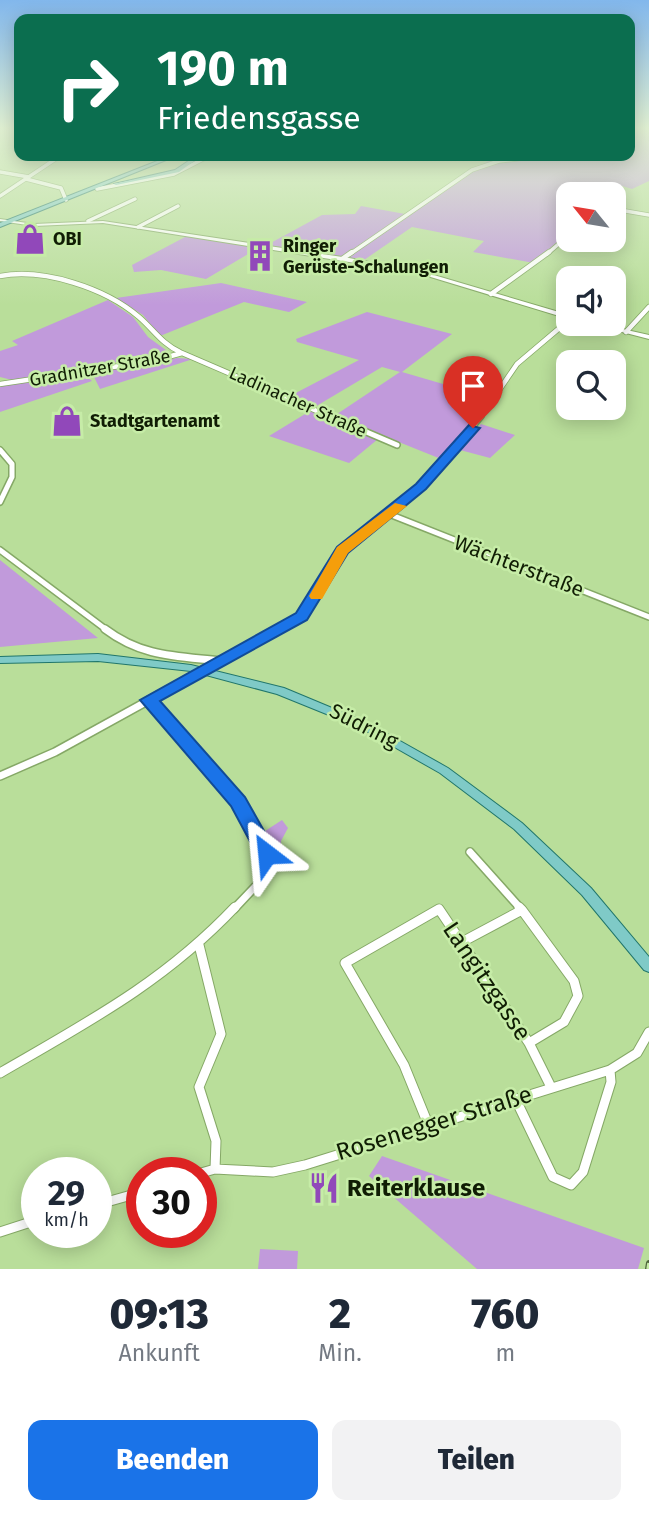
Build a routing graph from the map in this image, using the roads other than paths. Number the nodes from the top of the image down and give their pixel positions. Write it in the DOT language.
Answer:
graph roads {
  1 [pos="15,186"];
  2 [pos="54,186"];
  3 [pos="99,186"];
  4 [pos="106,186"];
  5 [pos="107,186"];
  6 [pos="448,186"];
  7 [pos="97,188"];
  8 [pos="88,191"];
  9 [pos="0,196"];
  10 [pos="135,199"];
  11 [pos="66,200"];
  12 [pos="178,206"];
  13 [pos="626,211"];
  14 [pos="26,215"];
  15 [pos="649,215"];
  16 [pos="88,221"];
  17 [pos="9,222"];
  18 [pos="0,223"];
  19 [pos="34,225"];
  20 [pos="138,227"];
  21 [pos="556,246"];
  22 [pos="342,259"];
  23 [pos="0,276"];
  24 [pos="491,294"];
  25 [pos="649,307"];
  26 [pos="556,315"];
  27 [pos="556,330"];
  28 [pos="626,332"];
  29 [pos="649,337"];
  30 [pos="182,353"];
  31 [pos="198,358"];
  32 [pos="0,384"];
  33 [pos="397,445"];
  34 [pos="0,450"];
  35 [pos="0,502"];
  36 [pos="389,514"];
  37 [pos="0,550"];
  38 [pos="649,617"];
  39 [pos="0,660"];
  40 [pos="220,661"];
  41 [pos="205,669"];
  42 [pos="149,700"];
  43 [pos="0,776"];
  44 [pos="470,852"];
  45 [pos="522,910"];
  46 [pos="462,942"];
  47 [pos="199,945"];
  48 [pos="649,966"];
  49 [pos="649,1032"];
  50 [pos="529,1043"];
  51 [pos="610,1070"];
  52 [pos="0,1073"];
  53 [pos="551,1087"];
  54 [pos="515,1098"];
  55 [pos="428,1124"];
  56 [pos="215,1157"];
  57 [pos="217,1169"];
  58 [pos="21,1225"];
  59 [pos="0,1232"];
  1 -- 9 [label="street"];
  2 -- 11 [label="street"];
  3 -- 8 [label="main road"];
  4 -- 7 [label="main road"];
  5 -- 7 [label="street"];
  6 -- 22 [label="street"];
  7 -- 8 [label="main road"];
  8 -- 11 [label="main road"];
  10 -- 16 [label="street"];
  11 -- 14 [label="main road"];
  12 -- 20 [label="street"];
  13 -- 15 [label="street"];
  14 -- 17 [label="main road"];
  14 -- 19 [label="main road"];
  16 -- 19 [label="main road"];
  16 -- 20 [label="main road"];
  17 -- 18 [label="main road"];
  17 -- 19 [label="main road"];
  20 -- 22 [label="main road"];
  21 -- 24 [label="street"];
  22 -- 24 [label="main road"];
  23 -- 30 [label="street"];
  24 -- 26 [label="main road"];
  25 -- 28 [label="street"];
  27 -- 36 [label="street"];
  28 -- 29 [label="main road"];
  30 -- 31 [label="street, Gradnitzer Straße"];
  30 -- 32 [label="street, Gradnitzer Straße"];
  31 -- 33 [label="street, Ladinacher Straße"];
  34 -- 35 [label="street"];
  36 -- 38 [label="street, Wächterstraße"];
  36 -- 40 [label="street"];
  37 -- 40 [label="street"];
  39 -- 41 [label="main road, Südring"];
  40 -- 41 [label="street"];
  41 -- 42 [label="street"];
  41 -- 48 [label="main road, Südring"];
  42 -- 43 [label="street"];
  42 -- 47 [label="street"];
  44 -- 45 [label="street"];
  45 -- 46 [label="street"];
  45 -- 50 [label="street"];
  46 -- 50 [label="street, Langitzgasse"];
  46 -- 55 [label="street, Langitzgasse"];
  47 -- 52 [label="street"];
  47 -- 56 [label="street"];
  49 -- 51 [label="street, Rosenegger Straße"];
  50 -- 53 [label="street, Langitzgasse"];
  51 -- 53 [label="street, Rosenegger Straße"];
  51 -- 54 [label="street"];
  53 -- 54 [label="street, Rosenegger Straße"];
  54 -- 55 [label="street, Rosenegger Straße"];
  55 -- 57 [label="street, Rosenegger Straße"];
  58 -- 59 [label="street"];
}
